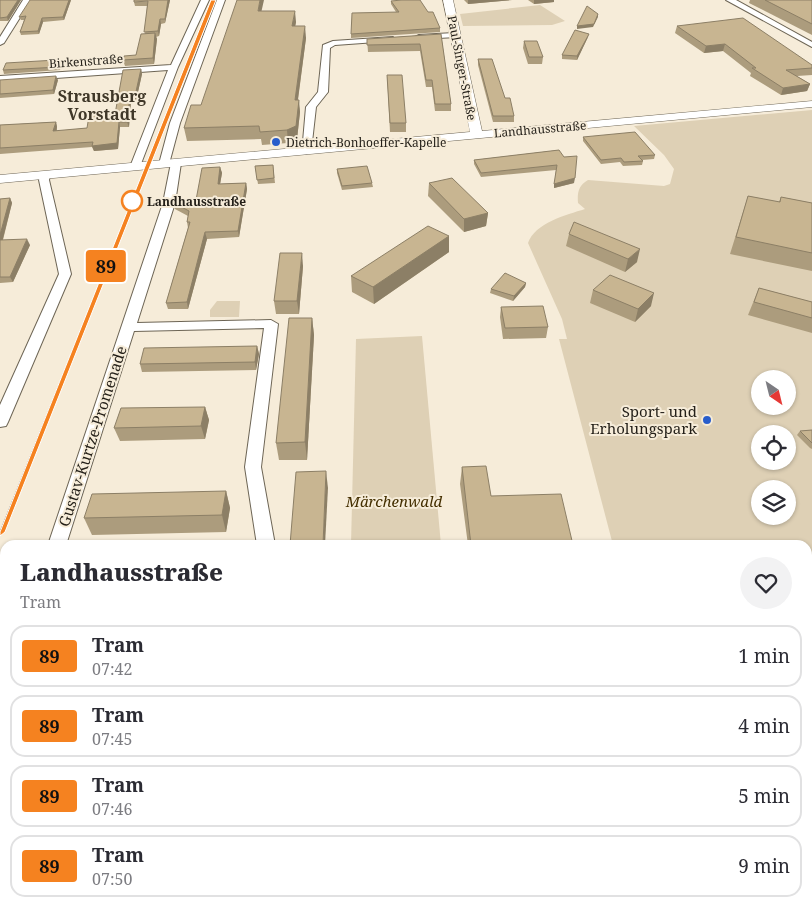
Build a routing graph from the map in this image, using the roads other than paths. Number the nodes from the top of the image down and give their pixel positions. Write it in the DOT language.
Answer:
graph roads {
  1 [pos="27,0"];
  2 [pos="205,0"];
  3 [pos="220,0"];
  4 [pos="448,0"];
  5 [pos="730,0"];
  6 [pos="804,32"];
  7 [pos="790,33"];
  8 [pos="454,35"];
  9 [pos="0,43"];
  10 [pos="812,45"];
  11 [pos="174,67"];
  12 [pos="0,79"];
  13 [pos="812,104"];
  14 [pos="477,135"];
  15 [pos="306,151"];
  16 [pos="170,163"];
  17 [pos="135,166"];
  18 [pos="45,175"];
  19 [pos="0,179"];
  20 [pos="128,327"];
  21 [pos="0,422"];
  22 [pos="58,540"];
  23 [pos="265,540"];
  1 -- 9 [label="street"];
  2 -- 11 [label="street"];
  3 -- 16 [label="street, Gustav-Kurtze-Promenade"];
  4 -- 8 [label="street, Paul-Singer-Straße"];
  5 -- 7 [label="street"];
  6 -- 7 [label="street"];
  7 -- 10 [label="street"];
  8 -- 14 [label="street, Paul-Singer-Straße"];
  8 -- 15 [label="street"];
  11 -- 12 [label="street, Birkenstraße"];
  11 -- 17 [label="street"];
  13 -- 14 [label="street, Landhausstraße"];
  14 -- 15 [label="street, Landhausstraße"];
  15 -- 16 [label="street, Landhausstraße"];
  16 -- 17 [label="street, Landhausstraße"];
  16 -- 20 [label="street, Gustav-Kurtze-Promenade"];
  17 -- 18 [label="street, Landhausstraße"];
  18 -- 19 [label="street, Landhausstraße"];
  18 -- 21 [label="street"];
  20 -- 22 [label="street, Gustav-Kurtze-Promenade"];
  20 -- 23 [label="street, Gustav-Kurtze-Promenade"];
}
